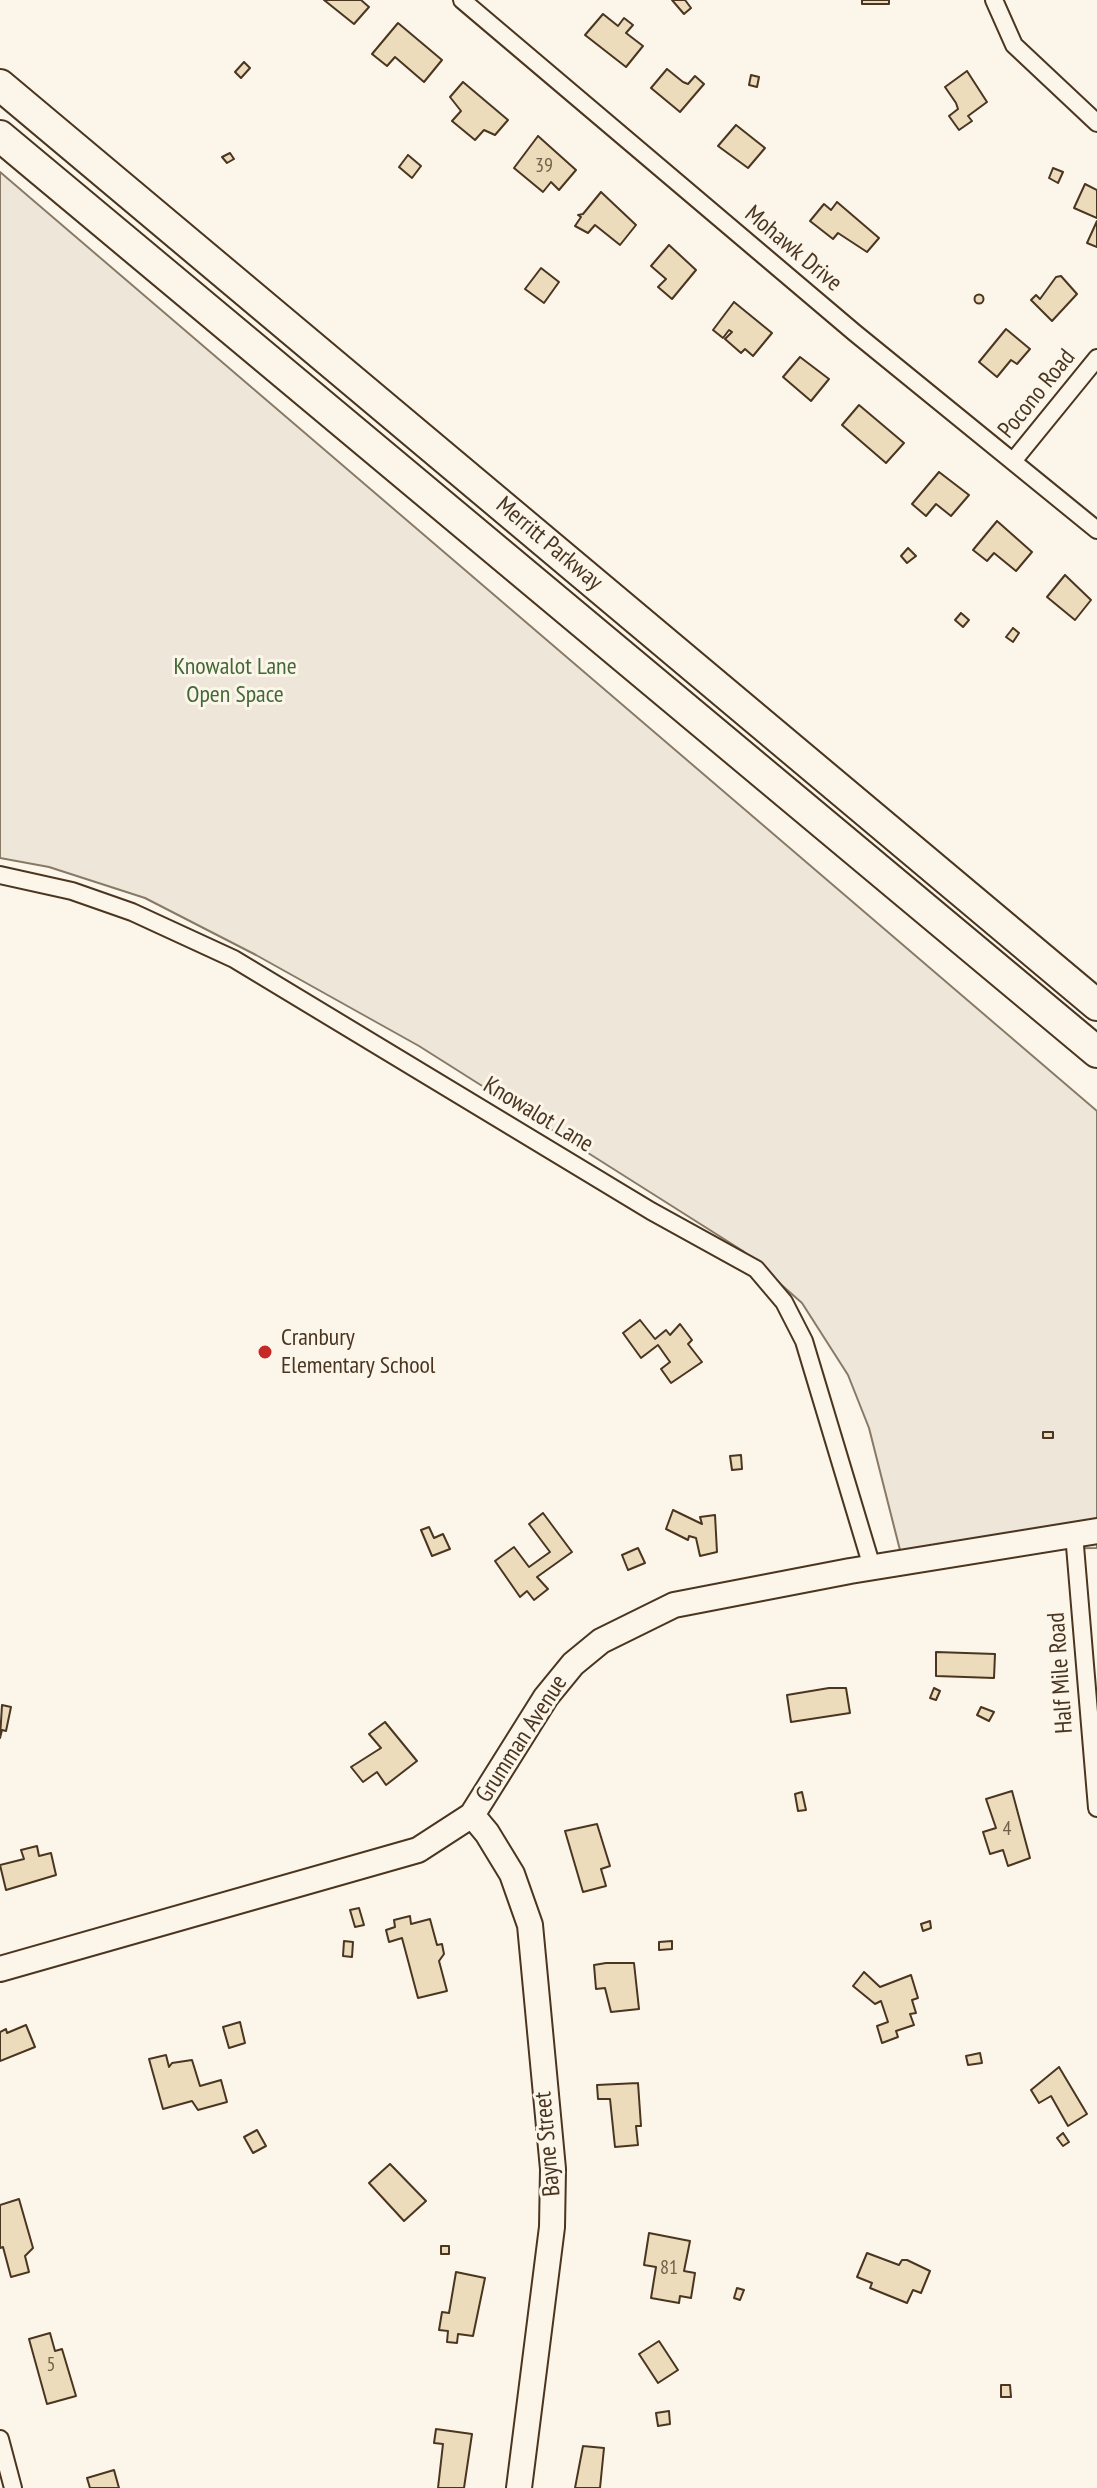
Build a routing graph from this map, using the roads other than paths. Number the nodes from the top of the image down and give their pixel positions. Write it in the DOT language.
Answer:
graph roads {
  1 [pos="462,0"];
  2 [pos="994,0"];
  3 [pos="0,85"];
  4 [pos="1097,123"];
  5 [pos="0,136"];
  6 [pos="1097,358"];
  7 [pos="1014,460"];
  8 [pos="1097,530"];
  9 [pos="0,875"];
  10 [pos="1097,1005"];
  11 [pos="1097,1052"];
  12 [pos="1086,1532"];
  13 [pos="872,1567"];
  14 [pos="1097,1808"];
  15 [pos="472,1815"];
  16 [pos="0,1969"];
  17 [pos="0,2439"];
  18 [pos="13,2488"];
  19 [pos="519,2488"];
  1 -- 7 [label="street, Mohawk Drive"];
  2 -- 4 [label="street"];
  3 -- 10 [label="highway, Merritt Parkway"];
  5 -- 11 [label="highway, Merritt Parkway"];
  6 -- 7 [label="street, Pocono Road"];
  7 -- 8 [label="street, Mohawk Drive"];
  9 -- 13 [label="street, Knowalot Lane"];
  12 -- 13 [label="street, Grumman Avenue"];
  12 -- 14 [label="street, Half Mile Road"];
  13 -- 15 [label="street, Grumman Avenue"];
  15 -- 16 [label="street, Grumman Avenue"];
  15 -- 19 [label="street, Bayne Street"];
  17 -- 18 [label="street"];
}
